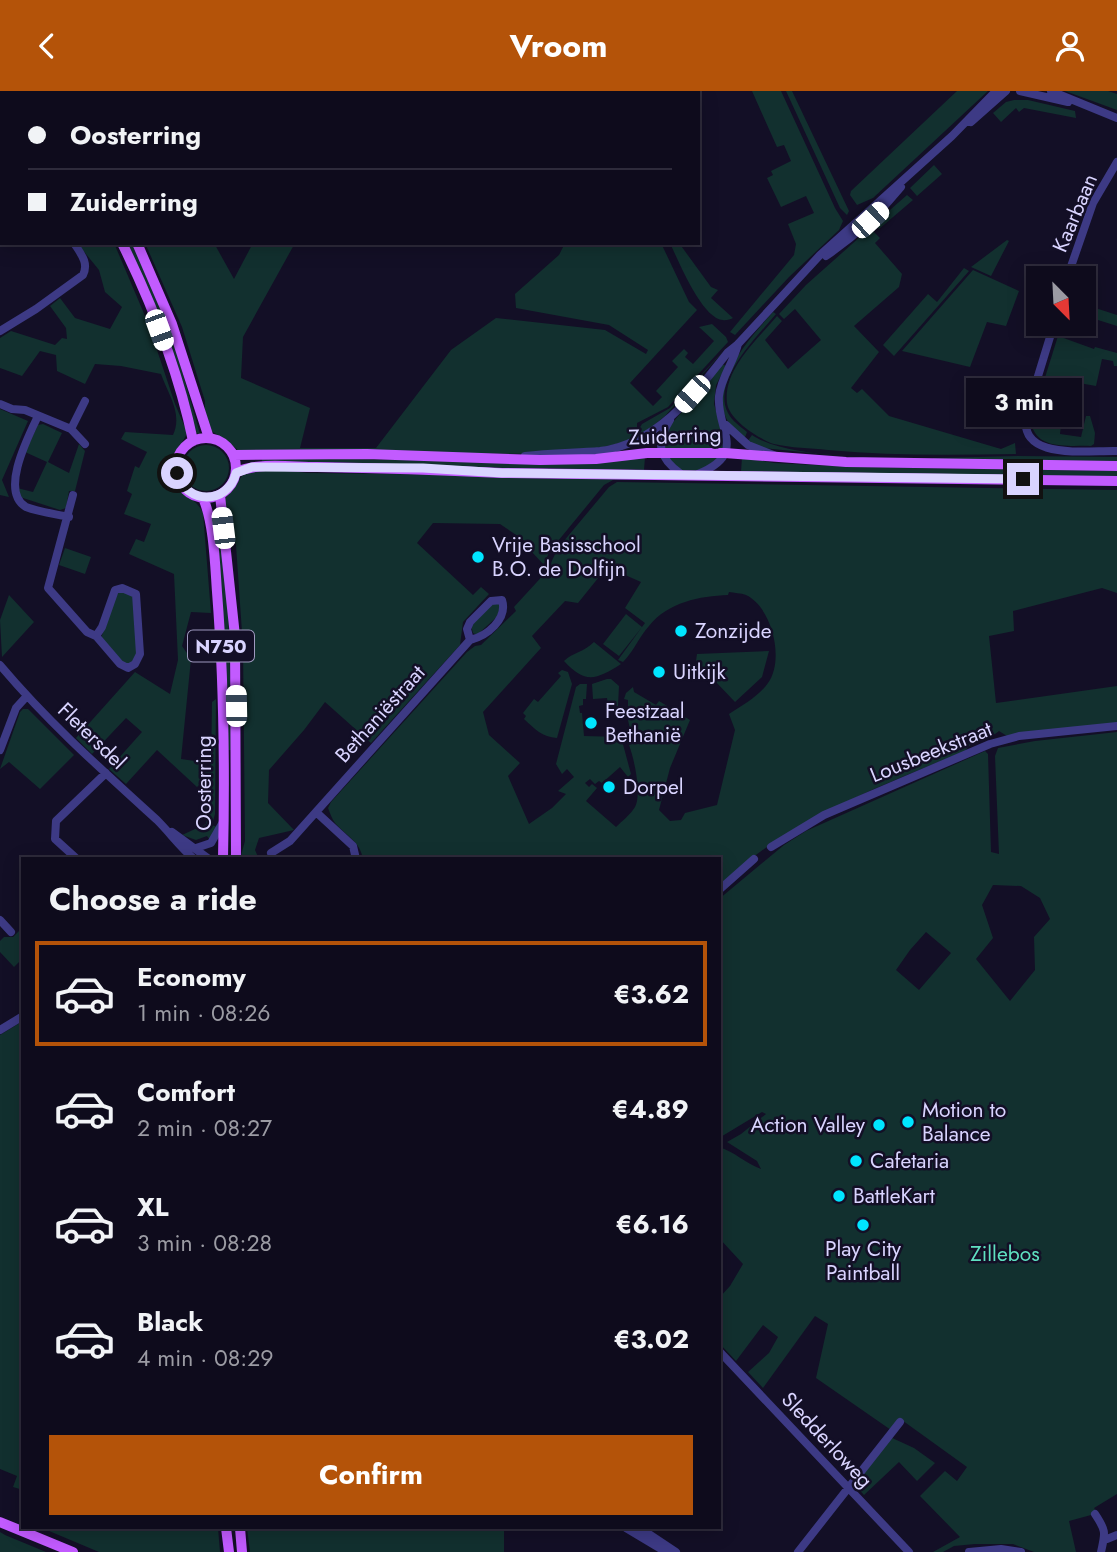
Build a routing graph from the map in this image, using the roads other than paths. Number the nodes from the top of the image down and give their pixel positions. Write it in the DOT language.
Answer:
graph roads {
  1 [pos="996,91"];
  2 [pos="1006,91"];
  3 [pos="1020,91"];
  4 [pos="1051,91"];
  5 [pos="1078,104"];
  6 [pos="1117,118"];
  7 [pos="952,136"];
  8 [pos="1117,162"];
  9 [pos="75,245"];
  10 [pos="123,245"];
  11 [pos="138,245"];
  12 [pos="1071,266"];
  13 [pos="1,331"];
  14 [pos="1050,336"];
  15 [pos="738,344"];
  16 [pos="85,401"];
  17 [pos="0,404"];
  18 [pos="673,414"];
  19 [pos="37,416"];
  20 [pos="724,423"];
  21 [pos="71,429"];
  22 [pos="209,438"];
  23 [pos="193,441"];
  24 [pos="85,444"];
  25 [pos="1117,451"];
  26 [pos="662,453"];
  27 [pos="725,453"];
  28 [pos="233,454"];
  29 [pos="776,456"];
  30 [pos="515,457"];
  31 [pos="1117,467"];
  32 [pos="236,473"];
  33 [pos="681,474"];
  34 [pos="698,474"];
  35 [pos="1117,481"];
  36 [pos="74,495"];
  37 [pos="220,495"];
  38 [pos="203,498"];
  39 [pos="68,517"];
  40 [pos="96,636"];
  41 [pos="470,640"];
  42 [pos="0,665"];
  43 [pos="26,697"];
  44 [pos="1117,726"];
  45 [pos="0,750"];
  46 [pos="106,773"];
  47 [pos="316,812"];
  48 [pos="223,822"];
  49 [pos="164,827"];
  50 [pos="771,847"];
  51 [pos="196,848"];
  52 [pos="271,853"];
  53 [pos="75,857"];
  54 [pos="192,857"];
  55 [pos="207,857"];
  56 [pos="223,857"];
  57 [pos="236,857"];
  58 [pos="355,857"];
  59 [pos="754,859"];
  60 [pos="721,888"];
  61 [pos="0,920"];
  62 [pos="0,935"];
  63 [pos="21,1017"];
  64 [pos="0,1030"];
  65 [pos="721,1353"];
  66 [pos="900,1422"];
  67 [pos="848,1487"];
  68 [pos="1096,1514"];
  69 [pos="0,1522"];
  70 [pos="226,1529"];
  71 [pos="240,1529"];
  72 [pos="628,1529"];
  73 [pos="642,1529"];
  74 [pos="1117,1535"];
  75 [pos="1107,1539"];
  76 [pos="673,1550"];
  77 [pos="73,1552"];
  78 [pos="229,1552"];
  79 [pos="242,1552"];
  80 [pos="798,1552"];
  81 [pos="909,1552"];
  82 [pos="969,1552"];
  83 [pos="1021,1552"];
  84 [pos="1101,1552"];
  1 -- 7 [label="street"];
  2 -- 7 [label="street"];
  3 -- 5 [label="street"];
  4 -- 5 [label="street"];
  5 -- 6 [label="street"];
  7 -- 15 [label="street"];
  8 -- 12 [label="street, Kaarbaan"];
  9 -- 13 [label="street"];
  10 -- 23 [label="main road"];
  11 -- 22 [label="main road"];
  14 -- 25 [label="street"];
  15 -- 18 [label="street"];
  15 -- 20 [label="street"];
  16 -- 21 [label="street"];
  17 -- 19 [label="street"];
  18 -- 26 [label="street"];
  18 -- 30 [label="street"];
  19 -- 21 [label="street"];
  19 -- 39 [label="street"];
  20 -- 27 [label="street"];
  20 -- 29 [label="street"];
  21 -- 24 [label="street"];
  22 -- 23 [label="main road"];
  22 -- 28 [label="main road"];
  23 -- 38 [label="main road"];
  26 -- 27 [label="main road, Zuiderring"];
  26 -- 30 [label="main road, Zuiderring"];
  26 -- 33 [label="street"];
  27 -- 29 [label="main road, Zuiderring"];
  27 -- 34 [label="street"];
  28 -- 30 [label="main road, Zuiderring"];
  28 -- 32 [label="main road"];
  29 -- 31 [label="main road, Zuiderring"];
  32 -- 33 [label="main road, Zuiderring"];
  32 -- 37 [label="main road"];
  33 -- 34 [label="main road, Zuiderring"];
  34 -- 35 [label="main road, Zuiderring"];
  36 -- 39 [label="street"];
  37 -- 38 [label="main road"];
  37 -- 57 [label="main road, Oosterring / N750"];
  38 -- 48 [label="main road, Oosterring / N750"];
  39 -- 40 [label="street"];
  40 -- 40 [label="street"];
  41 -- 41 [label="street, Bethaniëstraat"];
  41 -- 47 [label="street, Bethaniëstraat"];
  42 -- 43 [label="street, Fletersdel"];
  43 -- 45 [label="street"];
  43 -- 46 [label="street, Fletersdel"];
  44 -- 50 [label="street, Lousbeekstraat"];
  46 -- 49 [label="street, Fletersdel"];
  46 -- 53 [label="street"];
  47 -- 52 [label="street, Bethaniëstraat"];
  47 -- 58 [label="street"];
  48 -- 51 [label="street"];
  48 -- 56 [label="main road, Oosterring / N750"];
  49 -- 51 [label="street, Fletersdel"];
  49 -- 54 [label="street, Fletersdel"];
  51 -- 55 [label="street, Fletersdel"];
  59 -- 60 [label="street"];
  61 -- 62 [label="street"];
  63 -- 64 [label="street"];
  65 -- 67 [label="street, Sledderloweg"];
  66 -- 67 [label="street"];
  67 -- 80 [label="street"];
  67 -- 81 [label="street, Sledderloweg"];
  68 -- 75 [label="street"];
  69 -- 77 [label="main road"];
  70 -- 78 [label="main road"];
  71 -- 79 [label="main road"];
  72 -- 76 [label="street"];
  73 -- 76 [label="street"];
  74 -- 75 [label="street"];
  75 -- 84 [label="street"];
  82 -- 83 [label="street"];
}
